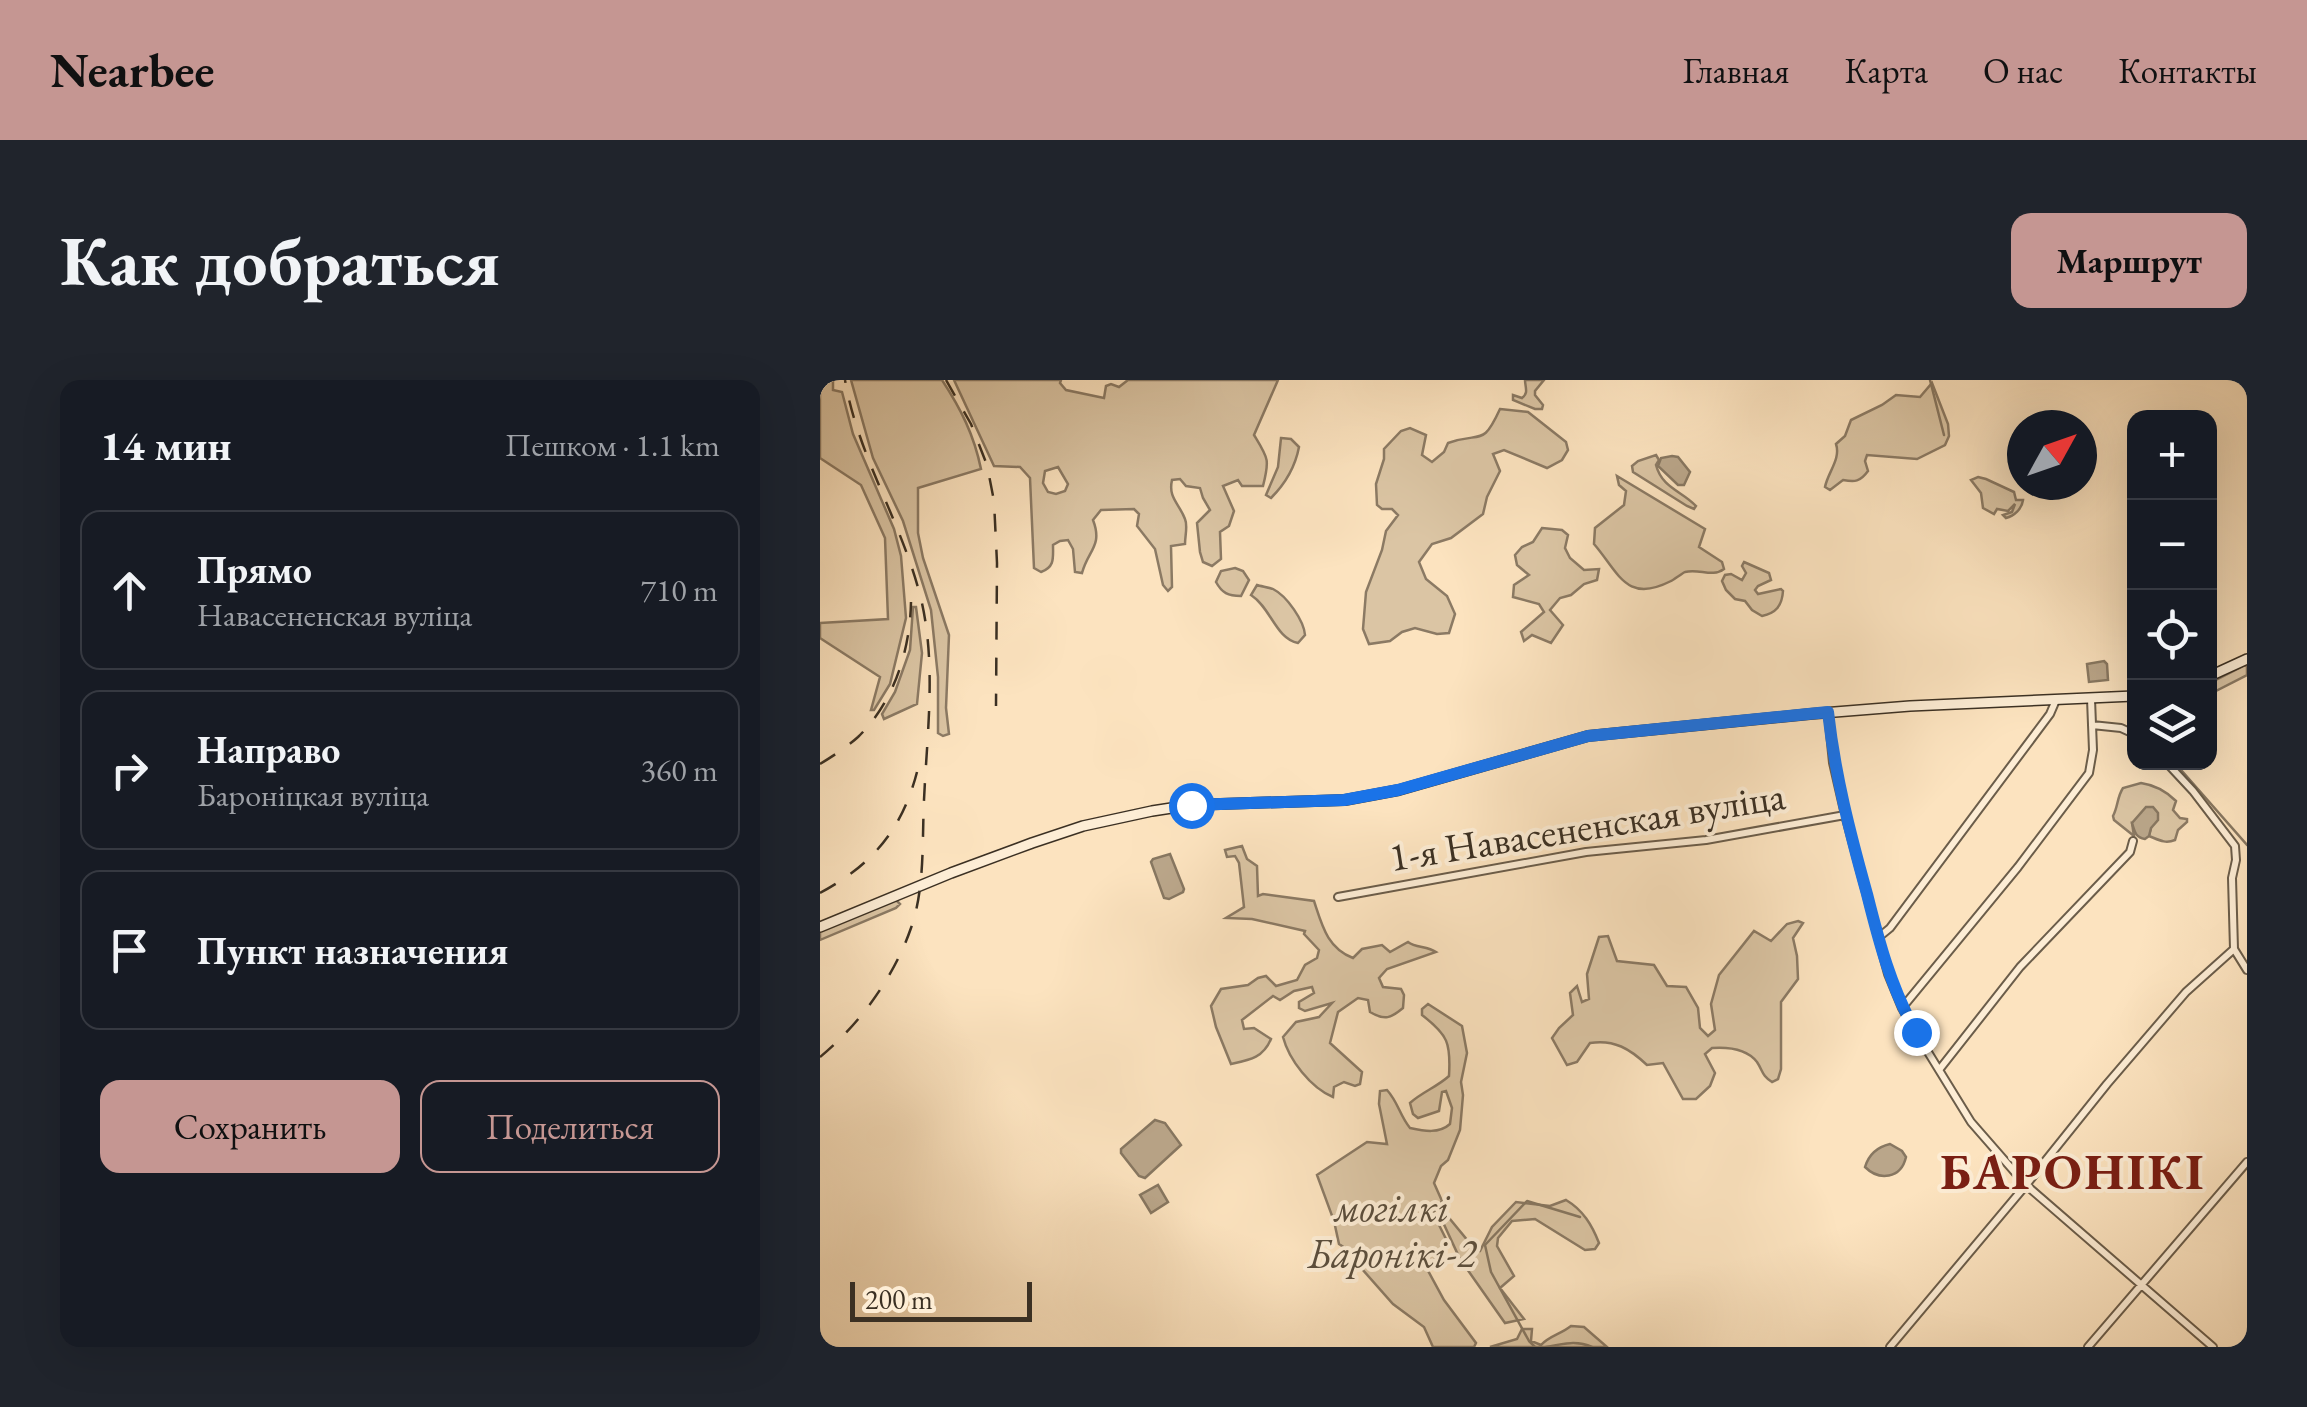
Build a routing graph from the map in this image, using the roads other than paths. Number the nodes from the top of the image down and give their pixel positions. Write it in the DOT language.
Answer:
graph roads {
  1 [pos="2247,659"];
  2 [pos="2217,673"];
  3 [pos="2127,696"];
  4 [pos="2091,697"];
  5 [pos="2057,698"];
  6 [pos="1828,712"];
  7 [pos="2092,725"];
  8 [pos="2127,730"];
  9 [pos="2174,770"];
  10 [pos="1846,816"];
  11 [pos="2133,841"];
  12 [pos="1338,897"];
  13 [pos="820,926"];
  14 [pos="1878,938"];
  15 [pos="2234,949"];
  16 [pos="2247,970"];
  17 [pos="1902,1008"];
  18 [pos="1940,1070"];
  19 [pos="2247,1162"];
  20 [pos="2026,1185"];
  21 [pos="2142,1284"];
  22 [pos="1890,1347"];
  23 [pos="2088,1347"];
  24 [pos="2213,1347"];
  1 -- 2 [label="main road"];
  3 -- 4 [label="main road"];
  4 -- 5 [label="main road"];
  4 -- 7 [label="street"];
  5 -- 6 [label="main road"];
  5 -- 14 [label="street"];
  6 -- 10 [label="street"];
  6 -- 13 [label="main road"];
  7 -- 8 [label="street"];
  7 -- 17 [label="street"];
  9 -- 15 [label="street"];
  10 -- 12 [label="street, 1-я Навасененская вуліца"];
  10 -- 14 [label="street"];
  11 -- 18 [label="street"];
  14 -- 17 [label="street"];
  15 -- 16 [label="street"];
  15 -- 20 [label="street"];
  17 -- 18 [label="street"];
  18 -- 20 [label="street"];
  19 -- 21 [label="street"];
  20 -- 21 [label="street"];
  20 -- 22 [label="street"];
  21 -- 23 [label="street"];
  21 -- 24 [label="street"];
}
